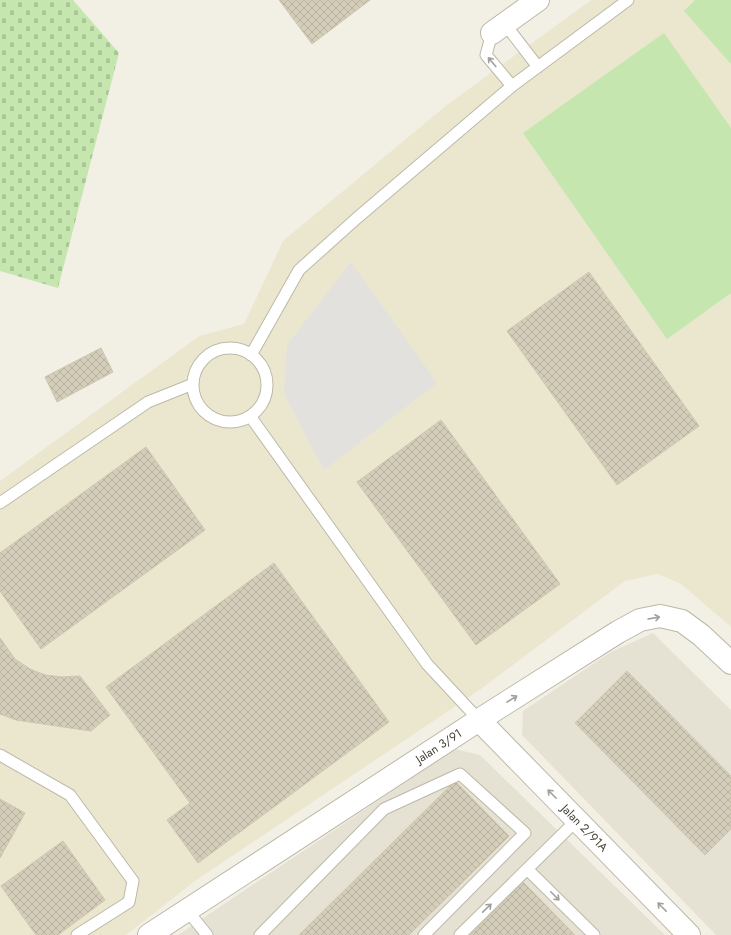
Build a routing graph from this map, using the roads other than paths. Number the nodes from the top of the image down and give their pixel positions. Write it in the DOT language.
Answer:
graph roads {
  1 [pos="538,0"];
  2 [pos="628,0"];
  3 [pos="499,28"];
  4 [pos="538,67"];
  5 [pos="512,86"];
  6 [pos="251,355"];
  7 [pos="193,384"];
  8 [pos="250,416"];
  9 [pos="0,503"];
  10 [pos="731,663"];
  11 [pos="479,720"];
  12 [pos="0,755"];
  13 [pos="577,820"];
  14 [pos="527,869"];
  15 [pos="187,910"];
  16 [pos="77,935"];
  17 [pos="149,935"];
  18 [pos="207,935"];
  19 [pos="260,935"];
  20 [pos="424,935"];
  21 [pos="460,935"];
  22 [pos="594,935"];
  23 [pos="690,935"];
  1 -- 3 [label="street"];
  2 -- 4 [label="lane"];
  3 -- 4 [label="lane"];
  5 -- 3 [label="lane, one-way"];
  4 -- 5 [label="lane"];
  5 -- 6 [label="lane"];
  6 -- 7 [label="lane"];
  6 -- 8 [label="lane"];
  7 -- 8 [label="lane"];
  7 -- 9 [label="lane"];
  8 -- 11 [label="lane"];
  11 -- 10 [label="street, Jalan 3/91, one-way"];
  13 -- 11 [label="street, Jalan 2/91A, one-way"];
  11 -- 15 [label="street, Jalan 3/91"];
  12 -- 16 [label="lane"];
  13 -- 14 [label="lane"];
  23 -- 13 [label="street, Jalan 2/91A, one-way"];
  21 -- 14 [label="lane, one-way"];
  14 -- 22 [label="lane, one-way"];
  15 -- 17 [label="street, Jalan 3/91"];
  15 -- 18 [label="lane"];
  19 -- 20 [label="lane"];
}
